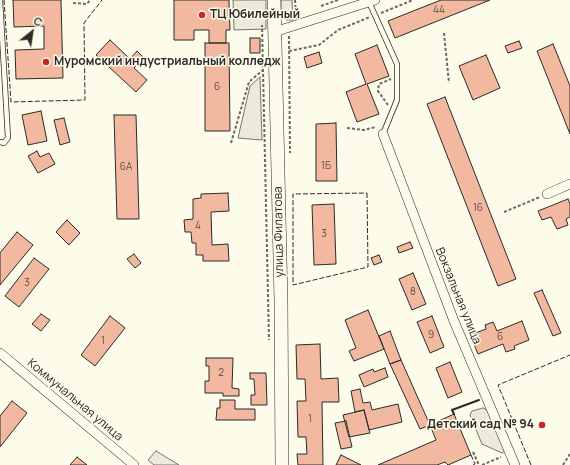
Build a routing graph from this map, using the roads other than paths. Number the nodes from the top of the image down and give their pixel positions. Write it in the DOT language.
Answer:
graph roads {
  1 [pos="0,0"];
  2 [pos="274,0"];
  3 [pos="372,1"];
  4 [pos="1,14"];
  5 [pos="274,32"];
  6 [pos="384,130"];
  7 [pos="0,142"];
  8 [pos="570,184"];
  9 [pos="547,194"];
  10 [pos="0,353"];
  11 [pos="134,465"];
  12 [pos="282,465"];
  13 [pos="515,465"];
  1 -- 4 [label="lane"];
  2 -- 5 [label="street, улица Филатова"];
  3 -- 5 [label="street"];
  3 -- 6 [label="lane"];
  4 -- 7 [label="lane"];
  5 -- 12 [label="street, улица Филатова"];
  6 -- 13 [label="street, Вокзальная улица"];
  8 -- 9 [label="street"];
  10 -- 11 [label="street, Коммунальная улица"];
}
